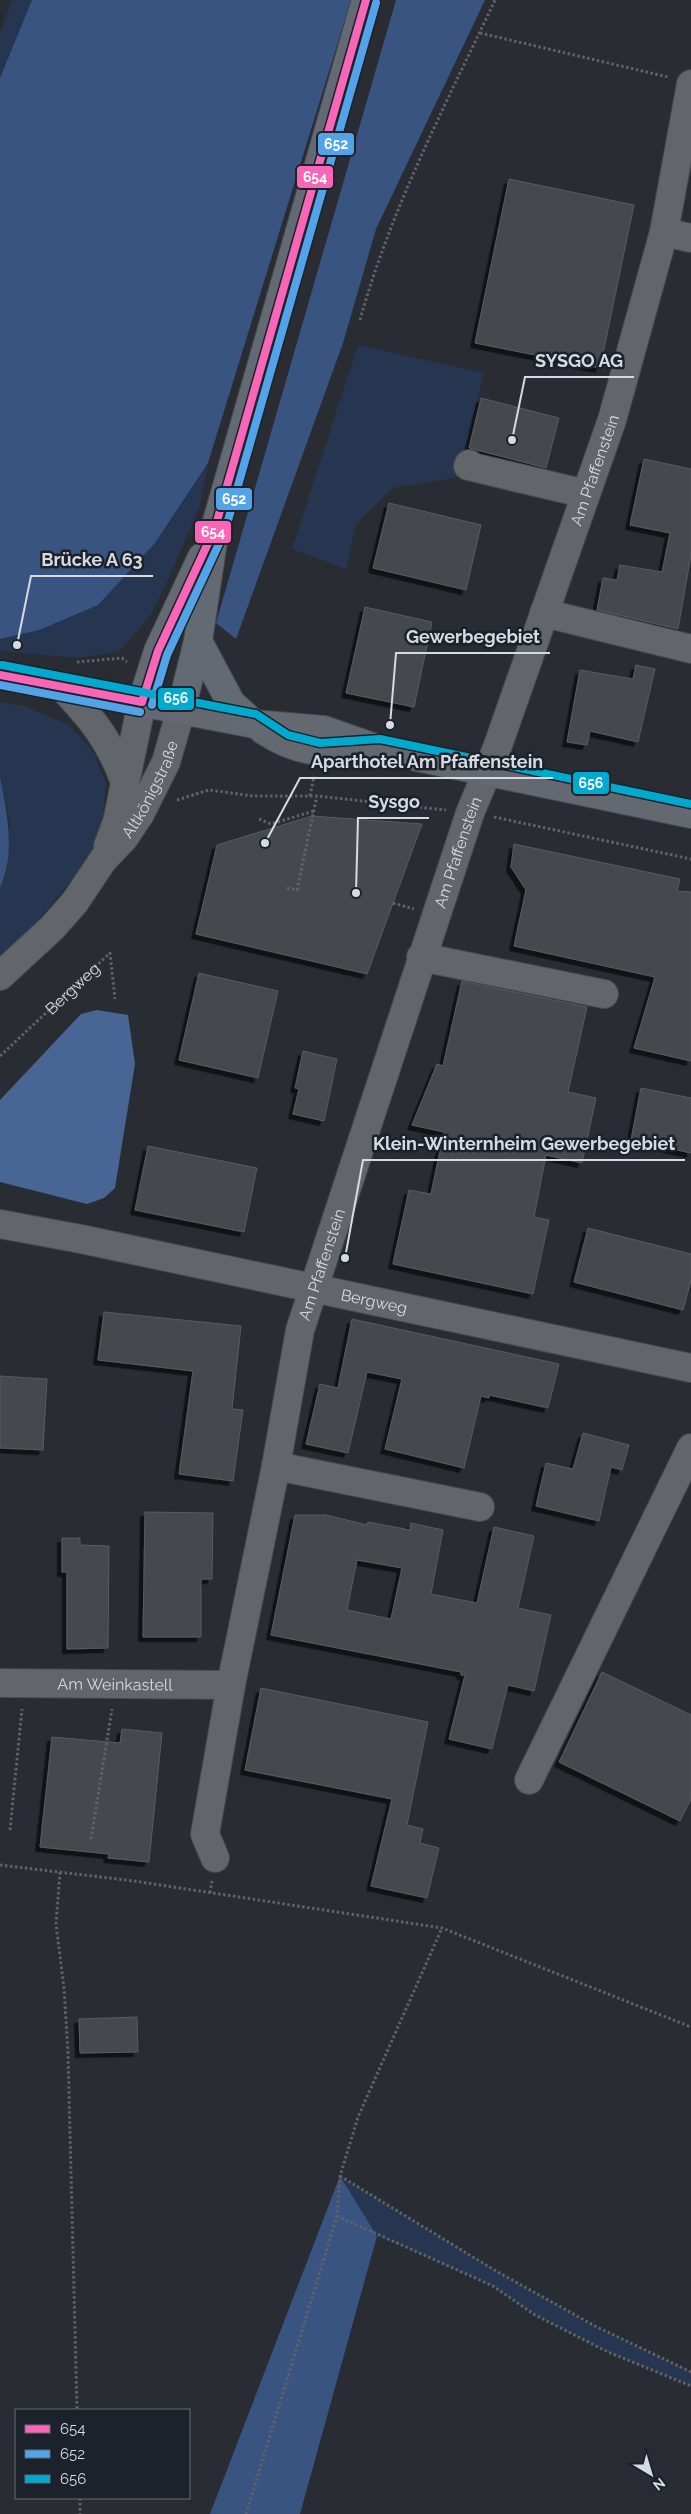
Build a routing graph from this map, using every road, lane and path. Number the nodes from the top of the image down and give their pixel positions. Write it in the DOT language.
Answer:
graph roads {
  1 [pos="366,0"];
  2 [pos="495,0"];
  3 [pos="480,33"];
  4 [pos="681,81"];
  5 [pos="664,232"];
  6 [pos="691,238"];
  7 [pos="360,320"];
  8 [pos="469,464"];
  9 [pos="586,494"];
  10 [pos="215,528"];
  11 [pos="544,613"];
  12 [pos="198,640"];
  13 [pos="691,649"];
  14 [pos="68,661"];
  15 [pos="135,666"];
  16 [pos="0,675"];
  17 [pos="62,687"];
  18 [pos="142,702"];
  19 [pos="181,710"];
  20 [pos="254,724"];
  21 [pos="487,772"];
  22 [pos="125,782"];
  23 [pos="317,796"];
  24 [pos="174,801"];
  25 [pos="448,810"];
  26 [pos="314,811"];
  27 [pos="691,814"];
  28 [pos="485,816"];
  29 [pos="259,819"];
  30 [pos="691,859"];
  31 [pos="104,860"];
  32 [pos="287,888"];
  33 [pos="421,957"];
  34 [pos="0,976"];
  35 [pos="604,994"];
  36 [pos="115,999"];
  37 [pos="0,1056"];
  38 [pos="0,1224"];
  39 [pos="312,1288"];
  40 [pos="691,1368"];
  41 [pos="691,1448"];
  42 [pos="276,1466"];
  43 [pos="480,1507"];
  44 [pos="12,1683"];
  45 [pos="116,1684"];
  46 [pos="231,1685"];
  47 [pos="529,1780"];
  48 [pos="10,1830"];
  49 [pos="92,1838"];
  50 [pos="215,1858"];
  51 [pos="0,1865"];
  52 [pos="60,1872"];
  53 [pos="442,1928"];
  54 [pos="691,2027"];
  55 [pos="340,2176"];
  56 [pos="337,2216"];
  57 [pos="691,2372"];
  58 [pos="691,2386"];
  59 [pos="77,2409"];
  60 [pos="80,2499"];
  61 [pos="80,2514"];
  62 [pos="246,2514"];
  1 -- 10 [label="highway"];
  2 -- 3 [label="path"];
  3 -- 4 [label="path"];
  3 -- 7 [label="path"];
  4 -- 5 [label="street, Am Pfaffenstein"];
  5 -- 6 [label="street"];
  5 -- 9 [label="street, Am Pfaffenstein"];
  8 -- 9 [label="street"];
  9 -- 11 [label="street, Am Pfaffenstein"];
  10 -- 12 [label="highway"];
  10 -- 18 [label="highway"];
  11 -- 13 [label="street"];
  11 -- 21 [label="street, Am Pfaffenstein"];
  12 -- 19 [label="highway"];
  12 -- 20 [label="highway"];
  14 -- 15 [label="path"];
  16 -- 17 [label="main road"];
  17 -- 18 [label="main road"];
  17 -- 22 [label="street"];
  18 -- 19 [label="main road"];
  18 -- 22 [label="street, Altkönigstraße"];
  19 -- 20 [label="main road"];
  19 -- 31 [label="street, Altkönigstraße"];
  20 -- 21 [label="main road"];
  21 -- 27 [label="main road"];
  21 -- 33 [label="street, Am Pfaffenstein"];
  22 -- 31 [label="street, Altkönigstraße"];
  23 -- 24 [label="path"];
  23 -- 25 [label="path"];
  23 -- 26 [label="path"];
  26 -- 29 [label="path"];
  26 -- 32 [label="path"];
  28 -- 30 [label="path"];
  31 -- 34 [label="street, Altkönigstraße"];
  33 -- 35 [label="street"];
  33 -- 39 [label="street, Am Pfaffenstein"];
  36 -- 37 [label="path, Bergweg"];
  38 -- 39 [label="street, Bergweg"];
  39 -- 40 [label="street, Bergweg"];
  39 -- 42 [label="street, Am Pfaffenstein"];
  41 -- 47 [label="street"];
  42 -- 43 [label="street"];
  42 -- 46 [label="street"];
  44 -- 45 [label="street, Am Weinkastell"];
  44 -- 48 [label="path"];
  45 -- 46 [label="street, Am Weinkastell"];
  45 -- 49 [label="path"];
  46 -- 50 [label="street"];
  51 -- 52 [label="path"];
  52 -- 53 [label="path"];
  52 -- 59 [label="path"];
  53 -- 54 [label="path"];
  53 -- 55 [label="path"];
  55 -- 56 [label="path"];
  55 -- 57 [label="path"];
  56 -- 58 [label="path"];
  56 -- 62 [label="path"];
  60 -- 61 [label="path"];
}
